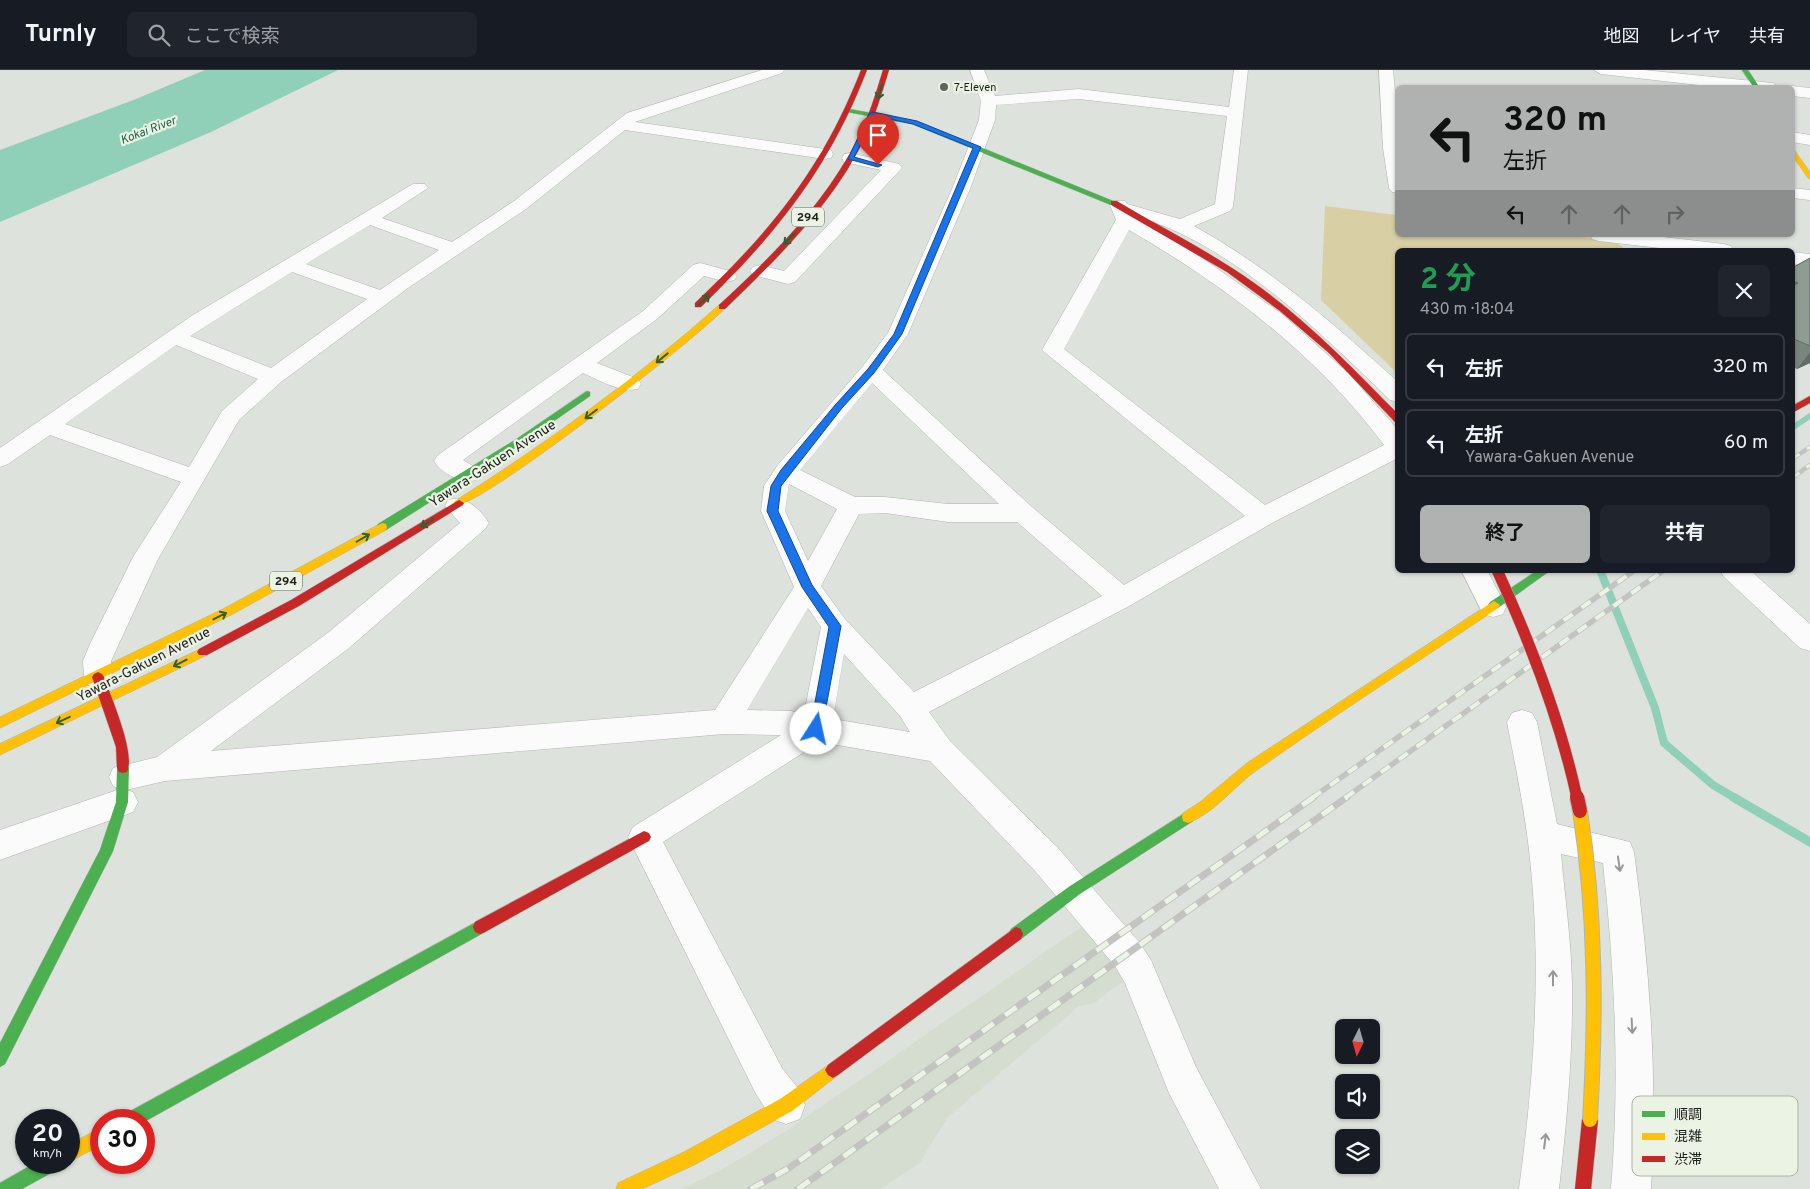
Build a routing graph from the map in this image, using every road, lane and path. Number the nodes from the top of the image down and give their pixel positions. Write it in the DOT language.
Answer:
graph roads {
  1 [pos="777,70"];
  2 [pos="864,70"];
  3 [pos="886,70"];
  4 [pos="977,70"];
  5 [pos="1238,70"];
  6 [pos="1386,70"];
  7 [pos="1602,70"];
  8 [pos="1745,70"];
  9 [pos="1746,85"];
  10 [pos="1755,85"];
  11 [pos="1795,91"];
  12 [pos="1810,93"];
  13 [pos="1392,95"];
  14 [pos="989,101"];
  15 [pos="849,112"];
  16 [pos="1234,112"];
  17 [pos="873,114"];
  18 [pos="622,125"];
  19 [pos="1795,138"];
  20 [pos="1810,140"];
  21 [pos="977,147"];
  22 [pos="1394,148"];
  23 [pos="826,154"];
  24 [pos="1795,154"];
  25 [pos="850,158"];
  26 [pos="1810,177"];
  27 [pos="419,188"];
  28 [pos="1795,193"];
  29 [pos="1810,195"];
  30 [pos="1122,213"];
  31 [pos="369,219"];
  32 [pos="1174,229"];
  33 [pos="1606,237"];
  34 [pos="1631,244"];
  35 [pos="1693,248"];
  36 [pos="454,249"];
  37 [pos="1795,258"];
  38 [pos="1810,260"];
  39 [pos="291,265"];
  40 [pos="760,271"];
  41 [pos="728,276"];
  42 [pos="383,298"];
  43 [pos="689,313"];
  44 [pos="174,337"];
  45 [pos="582,365"];
  46 [pos="871,371"];
  47 [pos="273,377"];
  48 [pos="613,379"];
  49 [pos="1395,392"];
  50 [pos="1810,399"];
  51 [pos="1795,408"];
  52 [pos="1395,417"];
  53 [pos="48,426"];
  54 [pos="1395,444"];
  55 [pos="1395,450"];
  56 [pos="0,459"];
  57 [pos="785,472"];
  58 [pos="468,474"];
  59 [pos="195,478"];
  60 [pos="456,506"];
  61 [pos="851,506"];
  62 [pos="1023,513"];
  63 [pos="1264,517"];
  64 [pos="1476,573"];
  65 [pos="1498,573"];
  66 [pos="1539,573"];
  67 [pos="1736,573"];
  68 [pos="807,587"];
  69 [pos="1122,598"];
  70 [pos="1493,607"];
  71 [pos="835,626"];
  72 [pos="1810,640"];
  73 [pos="103,688"];
  74 [pos="910,708"];
  75 [pos="724,722"];
  76 [pos="1522,722"];
  77 [pos="0,723"];
  78 [pos="816,729"];
  79 [pos="0,750"];
  80 [pos="939,750"];
  81 [pos="165,768"];
  82 [pos="123,789"];
  83 [pos="1543,835"];
  84 [pos="644,837"];
  85 [pos="0,845"];
  86 [pos="1074,890"];
  87 [pos="0,1059"];
  88 [pos="1636,1096"];
  89 [pos="786,1105"];
  90 [pos="151,1109"];
  91 [pos="1632,1169"];
  92 [pos="33,1174"];
  93 [pos="6,1189"];
  94 [pos="624,1189"];
  95 [pos="1240,1189"];
  96 [pos="1539,1189"];
  97 [pos="1583,1189"];
  98 [pos="1631,1189"];
  1 -- 18 [label="street"];
  2 -- 15 [label="main road, 294"];
  3 -- 17 [label="main road, Yawara-Gakuen Avenue / 294, one-way"];
  4 -- 14 [label="street"];
  5 -- 16 [label="street"];
  6 -- 13 [label="street"];
  7 -- 9 [label="street"];
  8 -- 10 [label="main road"];
  11 -- 12 [label="street"];
  13 -- 22 [label="street"];
  14 -- 16 [label="street"];
  14 -- 21 [label="street"];
  15 -- 17 [label="main road"];
  15 -- 23 [label="main road, 294"];
  16 -- 32 [label="street"];
  17 -- 21 [label="main road"];
  17 -- 25 [label="main road, Yawara-Gakuen Avenue / 294"];
  18 -- 23 [label="street"];
  18 -- 36 [label="street"];
  19 -- 20 [label="street"];
  21 -- 30 [label="main road"];
  21 -- 46 [label="street"];
  23 -- 41 [label="main road, 294"];
  24 -- 26 [label="main road"];
  25 -- 40 [label="main road, Yawara-Gakuen Avenue / 294, one-way"];
  25 -- 40 [label="street"];
  27 -- 31 [label="street"];
  28 -- 29 [label="street"];
  30 -- 32 [label="street"];
  30 -- 54 [label="street"];
  30 -- 63 [label="street"];
  31 -- 36 [label="street"];
  31 -- 39 [label="street"];
  32 -- 49 [label="street"];
  32 -- 52 [label="main road"];
  33 -- 34 [label="street"];
  34 -- 35 [label="street"];
  36 -- 42 [label="street"];
  37 -- 38 [label="street"];
  39 -- 42 [label="street"];
  39 -- 44 [label="street"];
  40 -- 48 [label="main road, Yawara-Gakuen Avenue / 294, one-way"];
  43 -- 41 [label="main road, 294, one-way"];
  41 -- 45 [label="street"];
  42 -- 47 [label="street"];
  44 -- 47 [label="street"];
  44 -- 53 [label="street"];
  45 -- 48 [label="street"];
  45 -- 58 [label="street"];
  46 -- 57 [label="street"];
  46 -- 62 [label="street"];
  47 -- 59 [label="street"];
  48 -- 58 [label="main road, Yawara-Gakuen Avenue / 294"];
  48 -- 60 [label="main road, Yawara-Gakuen Avenue / 294, one-way"];
  50 -- 51 [label="main road"];
  53 -- 56 [label="street"];
  53 -- 59 [label="street"];
  55 -- 63 [label="street"];
  57 -- 61 [label="street"];
  57 -- 68 [label="street"];
  73 -- 58 [label="main road, Yawara-Gakuen Avenue / 294, one-way"];
  59 -- 73 [label="street"];
  60 -- 73 [label="main road, Yawara-Gakuen Avenue / 294, one-way"];
  60 -- 81 [label="street"];
  61 -- 62 [label="street"];
  61 -- 68 [label="street"];
  62 -- 69 [label="street"];
  63 -- 69 [label="street"];
  64 -- 70 [label="street"];
  65 -- 97 [label="main road, bridge"];
  66 -- 70 [label="main road"];
  67 -- 72 [label="street"];
  68 -- 71 [label="street"];
  68 -- 75 [label="street"];
  69 -- 74 [label="street"];
  70 -- 86 [label="main road"];
  71 -- 74 [label="street"];
  71 -- 78 [label="street"];
  73 -- 77 [label="main road, Yawara-Gakuen Avenue / 294"];
  73 -- 79 [label="main road, Yawara-Gakuen Avenue / 294, one-way"];
  73 -- 82 [label="main road"];
  74 -- 80 [label="street"];
  75 -- 78 [label="street"];
  75 -- 81 [label="street"];
  76 -- 83 [label="street"];
  78 -- 80 [label="street"];
  78 -- 84 [label="street"];
  80 -- 86 [label="street"];
  81 -- 82 [label="street"];
  82 -- 85 [label="street"];
  82 -- 87 [label="main road"];
  83 -- 88 [label="street, one-way"];
  96 -- 83 [label="street, one-way"];
  84 -- 89 [label="street"];
  84 -- 90 [label="main road"];
  86 -- 89 [label="main road"];
  86 -- 95 [label="street"];
  89 -- 94 [label="main road"];
  91 -- 98 [label="street, one-way"];
  92 -- 93 [label="main road"];
}
